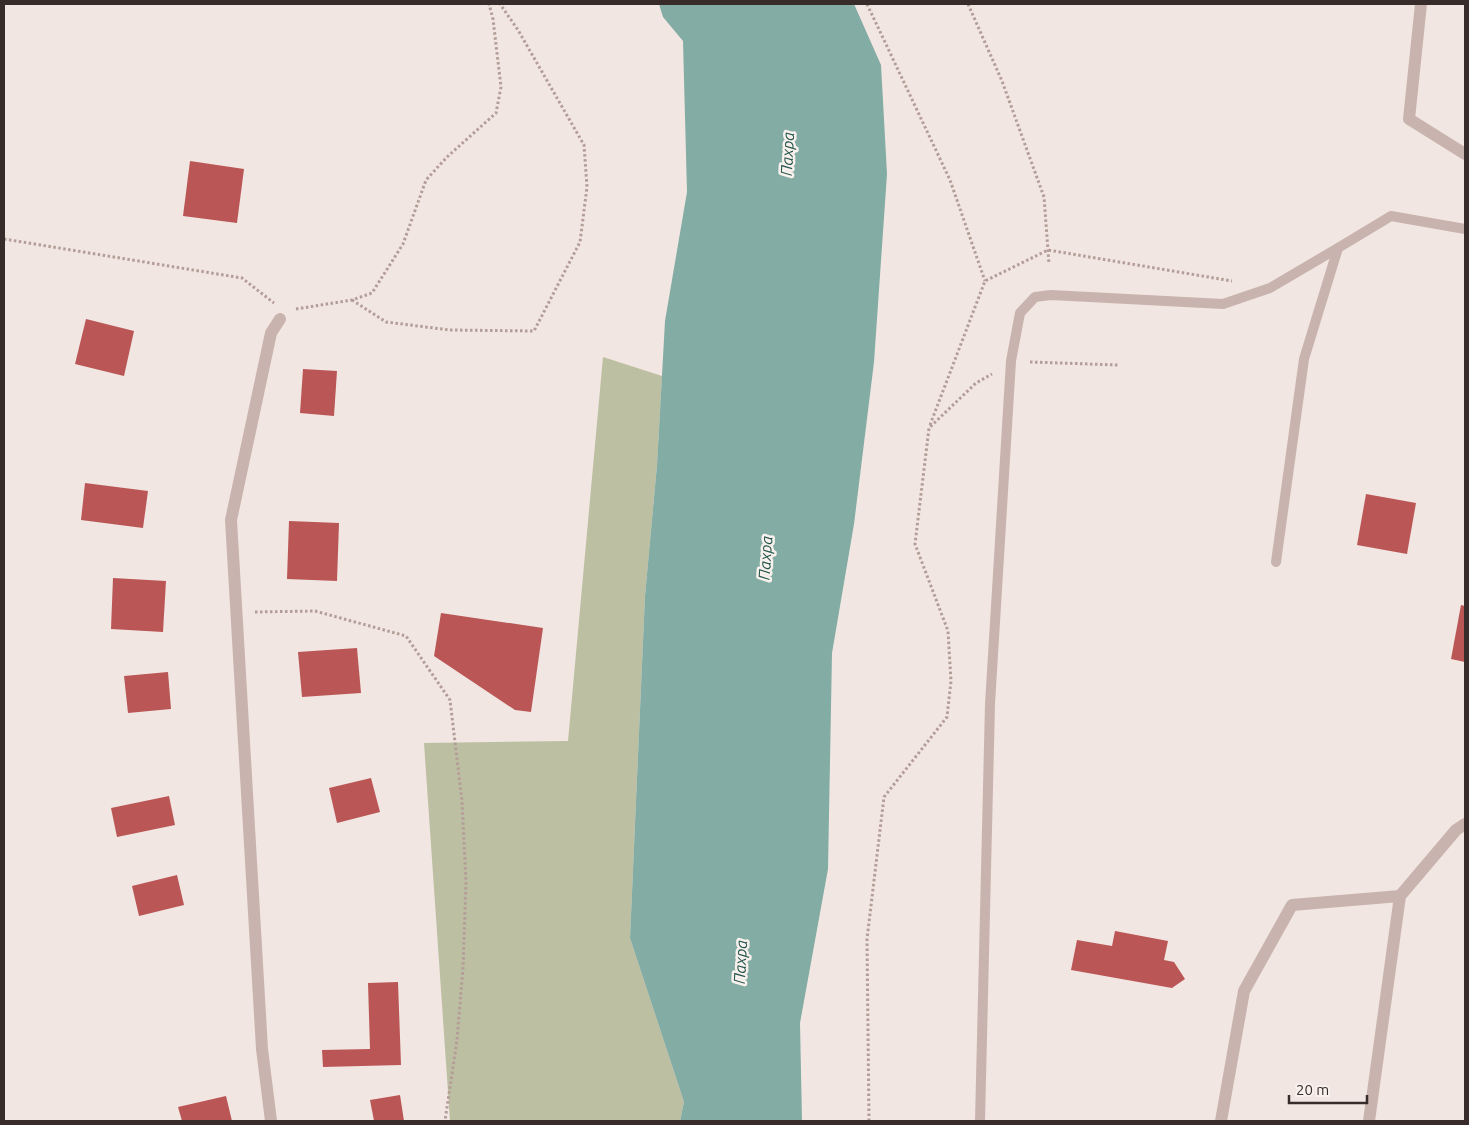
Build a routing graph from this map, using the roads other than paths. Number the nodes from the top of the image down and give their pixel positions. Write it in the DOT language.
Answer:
graph roads {
  1 [pos="1421,4"];
  2 [pos="1465,154"];
  3 [pos="1465,228"];
  4 [pos="1338,248"];
  5 [pos="280,319"];
  6 [pos="1276,562"];
  7 [pos="1465,824"];
  8 [pos="1400,896"];
  9 [pos="271,1121"];
  10 [pos="980,1121"];
  11 [pos="1221,1121"];
  12 [pos="1369,1121"];
  1 -- 2 [label="street"];
  3 -- 4 [label="lane"];
  4 -- 6 [label="lane"];
  4 -- 10 [label="lane"];
  5 -- 9 [label="street"];
  7 -- 8 [label="street"];
  8 -- 11 [label="street"];
  8 -- 12 [label="street"];
}
